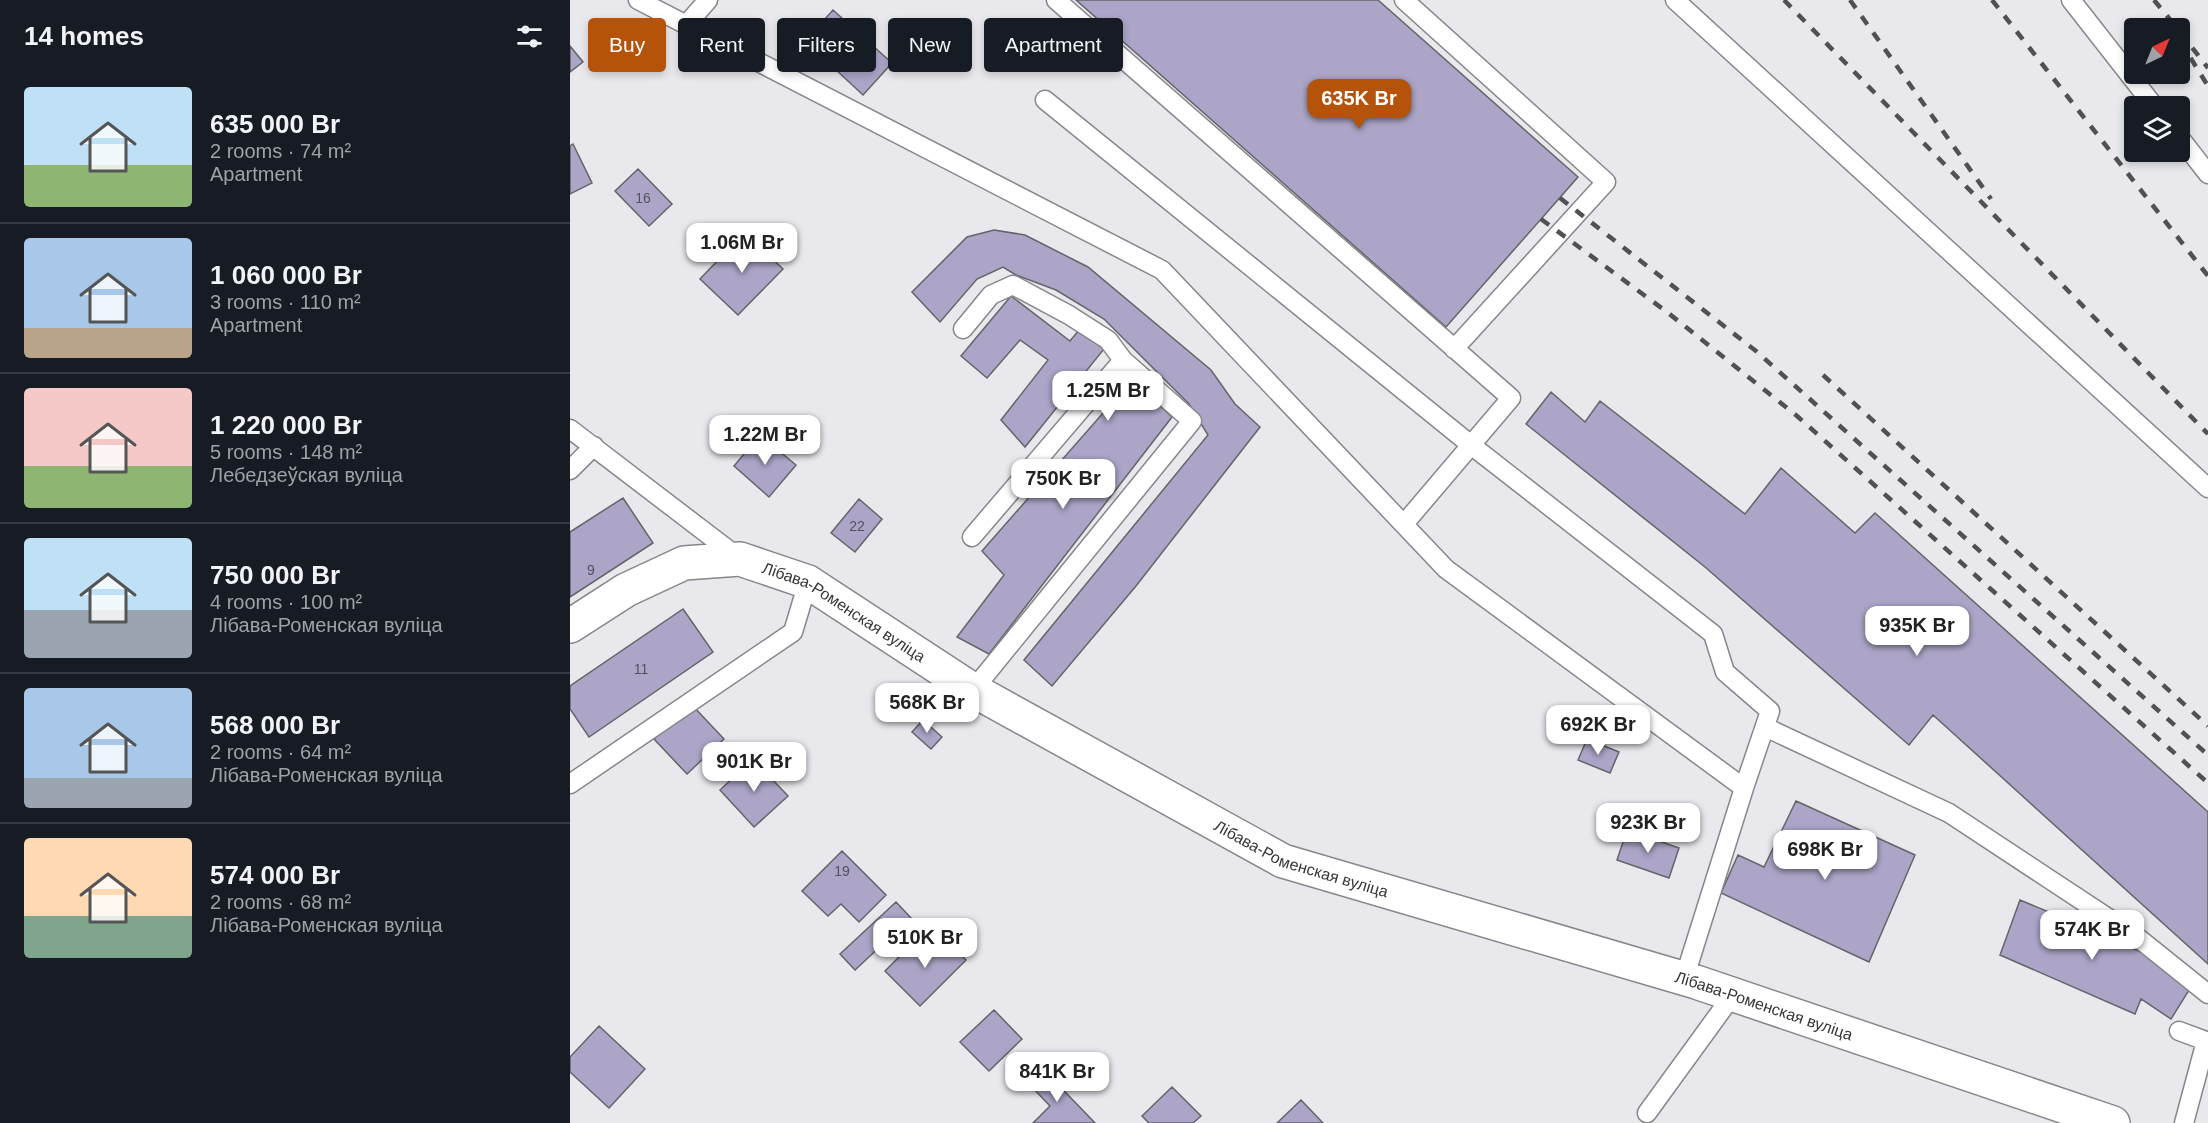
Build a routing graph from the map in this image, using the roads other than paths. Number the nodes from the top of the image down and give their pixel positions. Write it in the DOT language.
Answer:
graph roads {
  1 [pos="638,0"];
  2 [pos="708,0"];
  3 [pos="1056,0"];
  4 [pos="1404,0"];
  5 [pos="1675,0"];
  6 [pos="2071,0"];
  7 [pos="693,18"];
  8 [pos="678,20"];
  9 [pos="765,65"];
  10 [pos="2146,96"];
  11 [pos="1045,100"];
  12 [pos="2190,151"];
  13 [pos="2208,174"];
  14 [pos="963,329"];
  15 [pos="1454,349"];
  16 [pos="1123,360"];
  17 [pos="570,429"];
  18 [pos="1471,445"];
  19 [pos="594,446"];
  20 [pos="570,471"];
  21 [pos="2208,488"];
  22 [pos="1404,524"];
  23 [pos="972,537"];
  24 [pos="740,559"];
  25 [pos="808,582"];
  26 [pos="570,626"];
  27 [pos="973,690"];
  28 [pos="1765,727"];
  29 [pos="570,784"];
  30 [pos="1744,788"];
  31 [pos="1684,979"];
  32 [pos="2208,994"];
  33 [pos="1732,996"];
  34 [pos="2179,1031"];
  35 [pos="1647,1113"];
  36 [pos="2113,1123"];
  37 [pos="2184,1123"];
  1 -- 8 [label="lane"];
  2 -- 7 [label="lane"];
  3 -- 15 [label="lane"];
  4 -- 15 [label="lane"];
  5 -- 21 [label="lane"];
  6 -- 10 [label="lane"];
  9 -- 22 [label="lane"];
  11 -- 18 [label="lane"];
  12 -- 13 [label="lane"];
  14 -- 16 [label="lane"];
  15 -- 18 [label="lane"];
  16 -- 23 [label="lane"];
  16 -- 27 [label="lane"];
  17 -- 19 [label="lane, Лібава-Роменская вуліца"];
  18 -- 22 [label="lane"];
  18 -- 28 [label="lane"];
  19 -- 20 [label="lane"];
  19 -- 24 [label="lane, Лібава-Роменская вуліца"];
  22 -- 30 [label="lane"];
  24 -- 25 [label="main road, Лібава-Роменская вуліца"];
  24 -- 26 [label="main road"];
  25 -- 27 [label="main road, Лібава-Роменская вуліца"];
  25 -- 29 [label="lane"];
  27 -- 31 [label="main road, Лібава-Роменская вуліца"];
  28 -- 30 [label="lane"];
  28 -- 32 [label="lane"];
  30 -- 31 [label="lane"];
  31 -- 33 [label="main road, Лібава-Роменская вуліца"];
  33 -- 35 [label="lane"];
  33 -- 36 [label="main road, Лібава-Роменская вуліца"];
  34 -- 37 [label="lane"];
}
